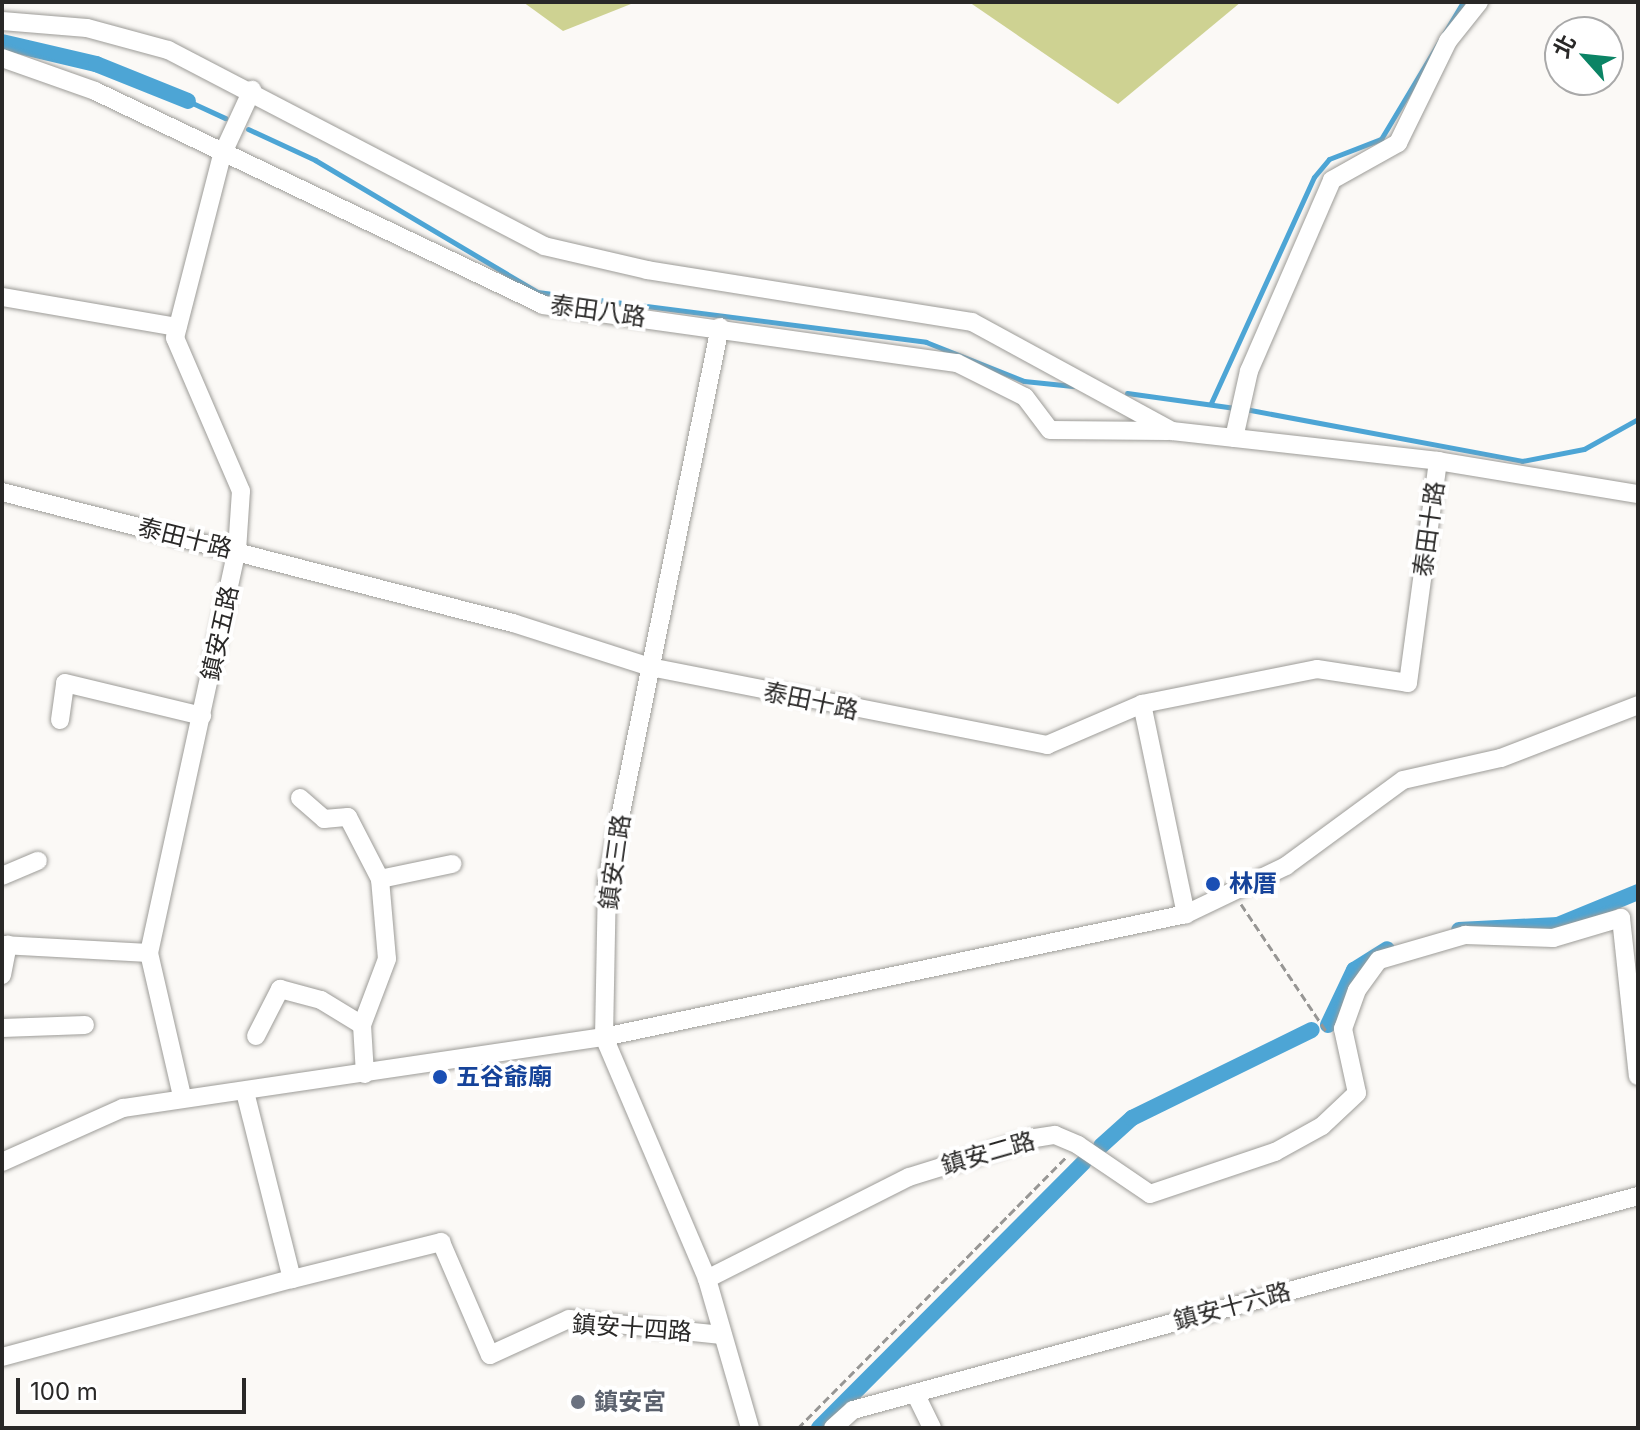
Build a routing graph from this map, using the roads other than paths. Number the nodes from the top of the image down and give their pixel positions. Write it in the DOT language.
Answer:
graph roads {
  1 [pos="1479,2"];
  2 [pos="2,21"];
  3 [pos="2,58"];
  4 [pos="252,90"];
  5 [pos="222,155"];
  6 [pos="2,297"];
  7 [pos="177,327"];
  8 [pos="720,327"];
  9 [pos="1172,431"];
  10 [pos="1234,438"];
  11 [pos="1438,461"];
  12 [pos="2,492"];
  13 [pos="1638,494"];
  14 [pos="237,551"];
  15 [pos="650,667"];
  16 [pos="1142,704"];
  17 [pos="1638,705"];
  18 [pos="202,716"];
  19 [pos="60,720"];
  20 [pos="300,798"];
  21 [pos="38,861"];
  22 [pos="452,864"];
  23 [pos="2,876"];
  24 [pos="380,879"];
  25 [pos="1186,914"];
  26 [pos="5,945"];
  27 [pos="1631,949"];
  28 [pos="149,953"];
  29 [pos="2,975"];
  30 [pos="85,1025"];
  31 [pos="362,1025"];
  32 [pos="2,1028"];
  33 [pos="256,1036"];
  34 [pos="604,1037"];
  35 [pos="1638,1067"];
  36 [pos="365,1074"];
  37 [pos="1638,1076"];
  38 [pos="245,1092"];
  39 [pos="182,1096"];
  40 [pos="2,1162"];
  41 [pos="1638,1196"];
  42 [pos="292,1279"];
  43 [pos="707,1279"];
  44 [pos="722,1335"];
  45 [pos="2,1357"];
  46 [pos="915,1393"];
  47 [pos="750,1428"];
  48 [pos="833,1428"];
  49 [pos="932,1428"];
  1 -- 10 [label="street"];
  2 -- 4 [label="street"];
  3 -- 5 [label="street, 泰田八路"];
  4 -- 5 [label="street, 鎮安五路"];
  4 -- 9 [label="street"];
  5 -- 7 [label="street, 鎮安五路"];
  5 -- 8 [label="street, 泰田八路"];
  6 -- 7 [label="street"];
  7 -- 14 [label="street, 鎮安五路"];
  8 -- 9 [label="street, 泰田八路"];
  8 -- 15 [label="street, 鎮安三路"];
  9 -- 10 [label="street"];
  10 -- 11 [label="street"];
  11 -- 13 [label="street"];
  11 -- 16 [label="street, 泰田十路"];
  12 -- 14 [label="street, 泰田十路"];
  14 -- 15 [label="street, 泰田十路"];
  14 -- 18 [label="street, 鎮安五路"];
  15 -- 16 [label="street, 泰田十路"];
  15 -- 34 [label="street, 鎮安三路"];
  16 -- 25 [label="street"];
  17 -- 25 [label="street"];
  18 -- 19 [label="street"];
  18 -- 28 [label="street, 鎮安五路"];
  20 -- 24 [label="street"];
  21 -- 23 [label="street"];
  22 -- 24 [label="street"];
  24 -- 31 [label="street"];
  25 -- 34 [label="street"];
  26 -- 28 [label="street"];
  26 -- 29 [label="street"];
  27 -- 35 [label="street"];
  27 -- 43 [label="street, 鎮安二路"];
  28 -- 39 [label="street, 鎮安五路"];
  30 -- 32 [label="street"];
  31 -- 33 [label="street"];
  31 -- 36 [label="street"];
  34 -- 36 [label="street"];
  34 -- 43 [label="street, 鎮安三路"];
  35 -- 37 [label="street"];
  36 -- 38 [label="street"];
  38 -- 39 [label="street"];
  38 -- 42 [label="street"];
  39 -- 40 [label="street"];
  41 -- 46 [label="street, 鎮安十六路"];
  42 -- 44 [label="street, 鎮安十四路"];
  42 -- 45 [label="street, 鎮安十四路"];
  43 -- 44 [label="street, 鎮安三路"];
  44 -- 47 [label="street, 鎮安三路"];
  46 -- 48 [label="street, 鎮安十六路"];
  46 -- 49 [label="street"];
}
